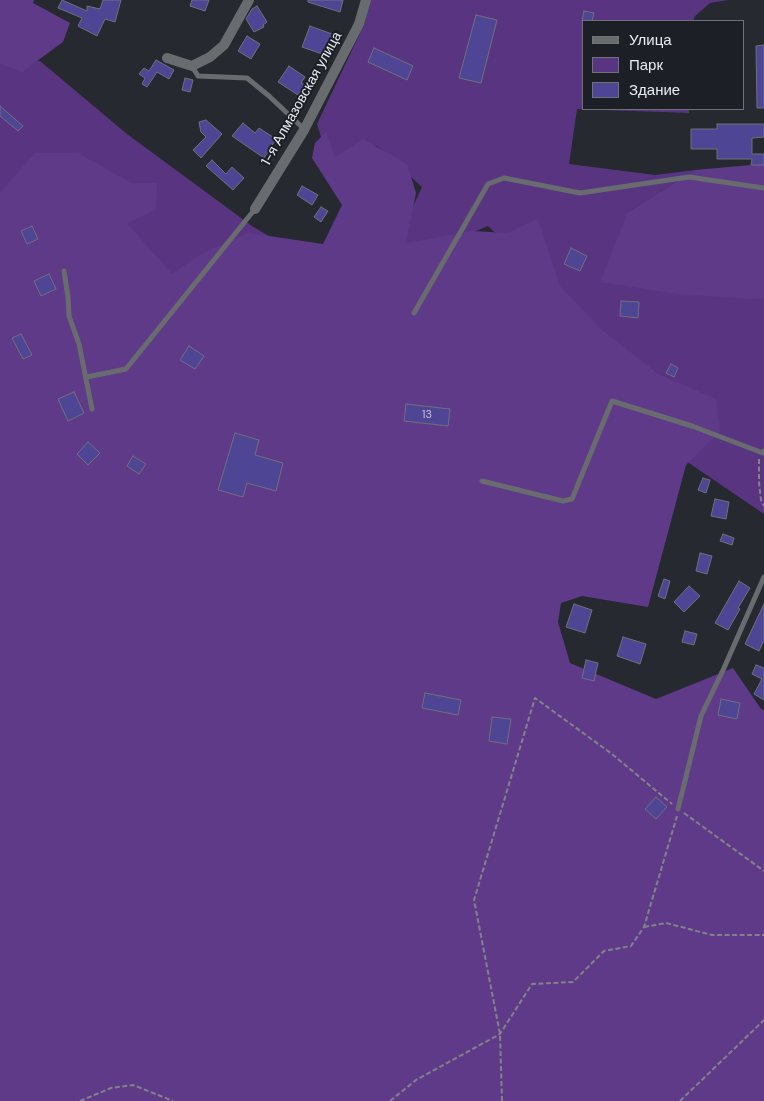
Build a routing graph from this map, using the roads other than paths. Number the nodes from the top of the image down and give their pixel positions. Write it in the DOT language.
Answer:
graph roads {
  1 [pos="248,0"];
  2 [pos="366,0"];
  3 [pos="167,58"];
  4 [pos="192,66"];
  5 [pos="304,130"];
  6 [pos="764,188"];
  7 [pos="255,209"];
  8 [pos="64,271"];
  9 [pos="414,313"];
  10 [pos="87,377"];
  11 [pos="92,409"];
  12 [pos="764,452"];
  13 [pos="482,481"];
  14 [pos="764,577"];
  15 [pos="678,809"];
  1 -- 4 [label="street"];
  2 -- 5 [label="street, 1-я Алмазовская улица"];
  3 -- 4 [label="street"];
  4 -- 5 [label="lane"];
  5 -- 7 [label="street, 1-я Алмазовская улица"];
  6 -- 9 [label="lane"];
  7 -- 10 [label="lane"];
  8 -- 10 [label="lane"];
  10 -- 11 [label="lane"];
  12 -- 13 [label="lane"];
  14 -- 15 [label="lane"];
}
